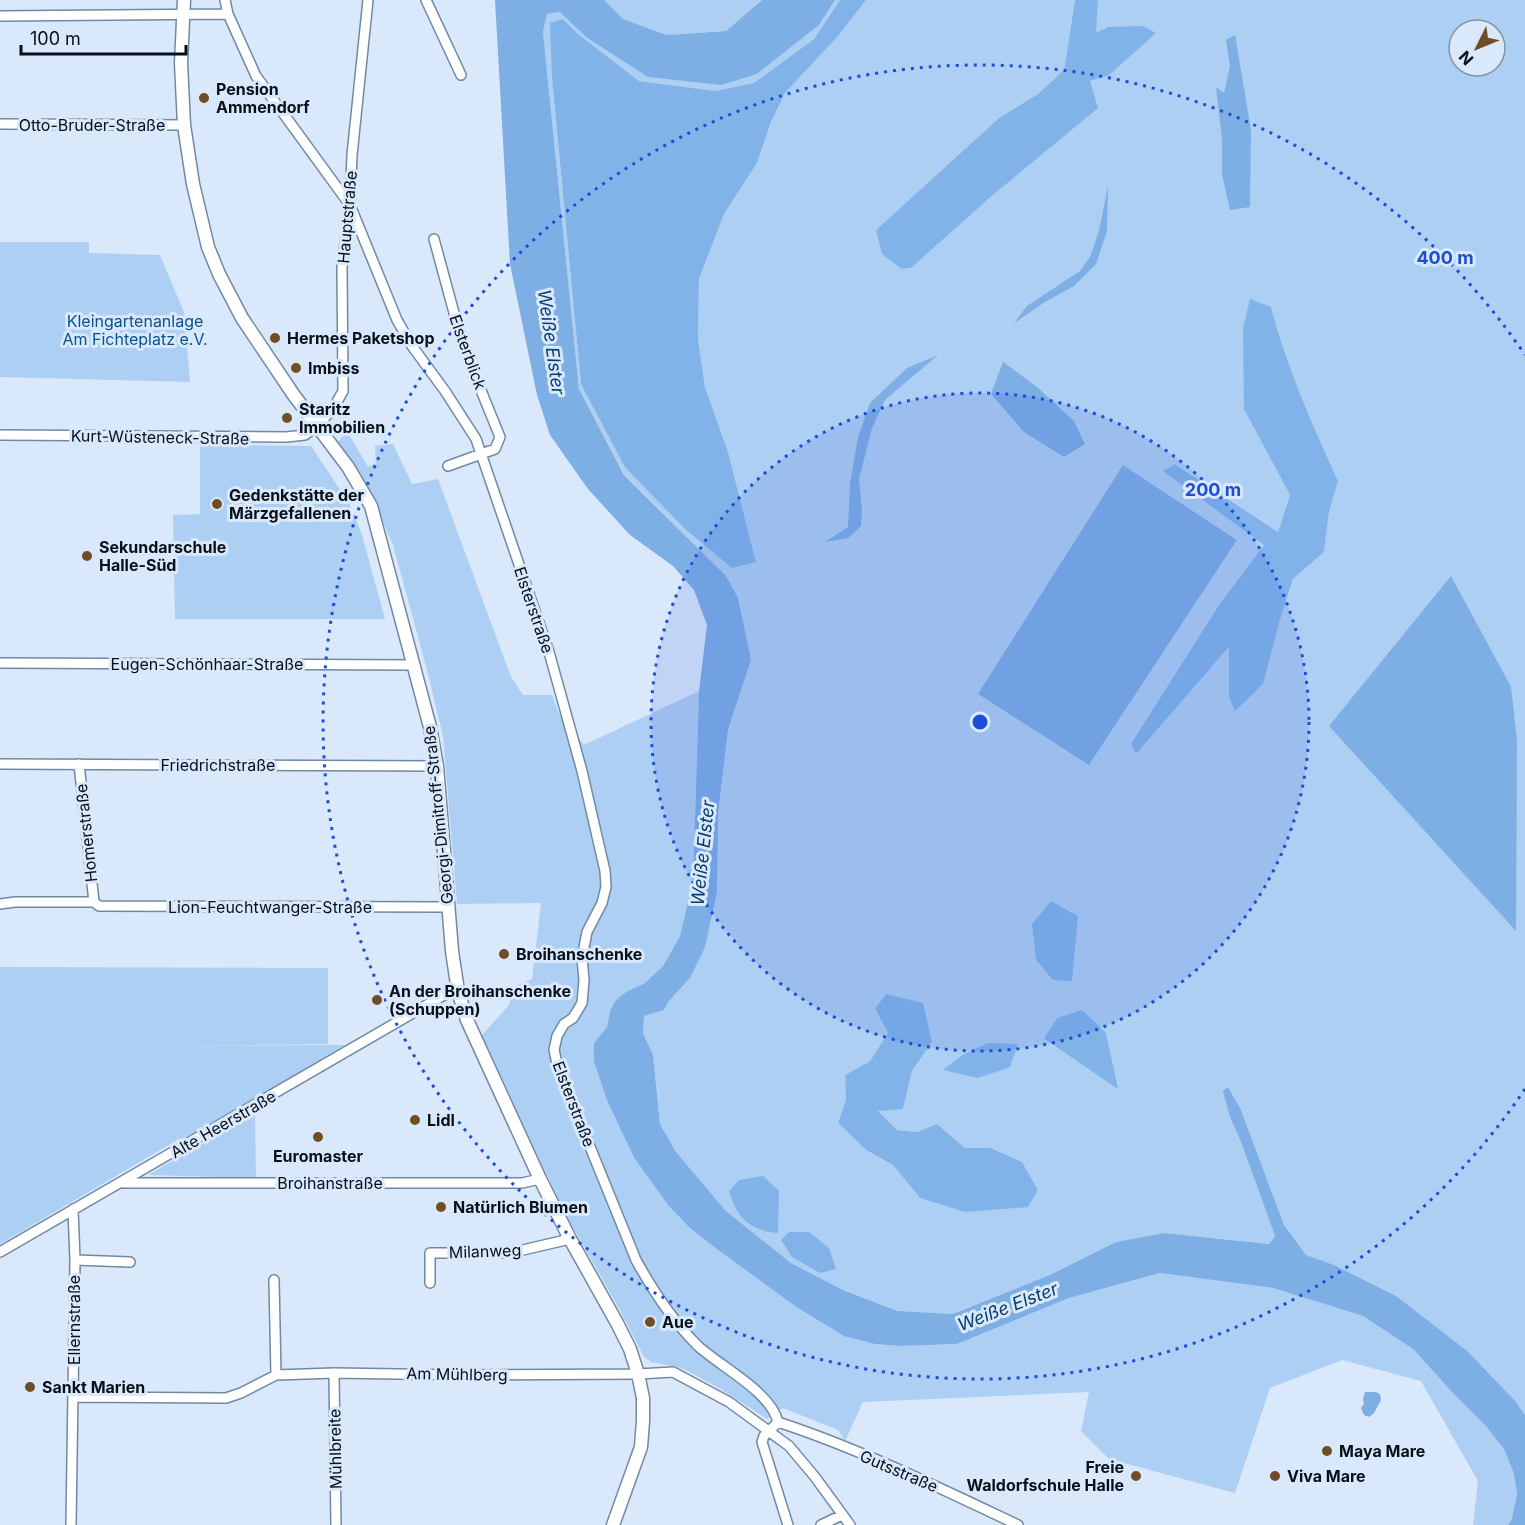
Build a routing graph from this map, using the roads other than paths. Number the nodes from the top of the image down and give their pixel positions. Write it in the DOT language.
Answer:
graph roads {
  1 [pos="184,0"];
  2 [pos="225,0"];
  3 [pos="368,0"];
  4 [pos="426,0"];
  5 [pos="182,14"];
  6 [pos="228,14"];
  7 [pos="0,16"];
  8 [pos="461,75"];
  9 [pos="0,124"];
  10 [pos="184,125"];
  11 [pos="350,205"];
  12 [pos="434,239"];
  13 [pos="317,426"];
  14 [pos="0,435"];
  15 [pos="482,454"];
  16 [pos="448,466"];
  17 [pos="0,663"];
  18 [pos="415,665"];
  19 [pos="0,764"];
  20 [pos="79,764"];
  21 [pos="436,766"];
  22 [pos="94,902"];
  23 [pos="0,904"];
  24 [pos="448,907"];
  25 [pos="444,995"];
  26 [pos="540,1179"];
  27 [pos="120,1183"];
  28 [pos="73,1209"];
  29 [pos="570,1239"];
  30 [pos="0,1252"];
  31 [pos="75,1260"];
  32 [pos="130,1262"];
  33 [pos="274,1280"];
  34 [pos="430,1283"];
  35 [pos="334,1373"];
  36 [pos="638,1374"];
  37 [pos="276,1375"];
  38 [pos="73,1397"];
  39 [pos="778,1422"];
  40 [pos="769,1431"];
  41 [pos="842,1515"];
  42 [pos="71,1525"];
  43 [pos="336,1525"];
  44 [pos="613,1525"];
  45 [pos="788,1525"];
  46 [pos="821,1525"];
  47 [pos="850,1525"];
  48 [pos="1018,1525"];
  1 -- 5 [label="street, Georgi-Dimitroff-Straße"];
  2 -- 6 [label="street, Elsterstraße"];
  3 -- 11 [label="street, Hauptstraße"];
  4 -- 8 [label="street"];
  5 -- 6 [label="street"];
  5 -- 7 [label="street"];
  5 -- 10 [label="street, Georgi-Dimitroff-Straße"];
  6 -- 11 [label="street, Elsterstraße"];
  9 -- 10 [label="street, Otto-Bruder-Straße"];
  10 -- 13 [label="street, Georgi-Dimitroff-Straße"];
  11 -- 13 [label="street, Hauptstraße"];
  11 -- 15 [label="street, Elsterstraße"];
  12 -- 15 [label="street, Elsterblick"];
  13 -- 14 [label="street, Kurt-Wüsteneck-Straße"];
  13 -- 18 [label="street, Georgi-Dimitroff-Straße"];
  15 -- 16 [label="street"];
  15 -- 39 [label="street, Elsterstraße"];
  17 -- 18 [label="street, Eugen-Schönhaar-Straße"];
  18 -- 21 [label="street, Georgi-Dimitroff-Straße"];
  19 -- 20 [label="street, Friedrichstraße"];
  20 -- 21 [label="street, Friedrichstraße"];
  20 -- 22 [label="street, Homerstraße"];
  21 -- 24 [label="street, Georgi-Dimitroff-Straße"];
  22 -- 23 [label="street, Lion-Feuchtwanger-Straße"];
  22 -- 24 [label="street, Lion-Feuchtwanger-Straße"];
  24 -- 26 [label="street, Georgi-Dimitroff-Straße"];
  25 -- 27 [label="street, Alte Heerstraße"];
  26 -- 27 [label="street, Broihanstraße"];
  26 -- 29 [label="street, Georgi-Dimitroff-Straße"];
  27 -- 28 [label="street, Alte Heerstraße"];
  28 -- 30 [label="street, Alte Heerstraße"];
  28 -- 31 [label="street, Ellernstraße"];
  29 -- 34 [label="street, Milanweg"];
  29 -- 36 [label="street, Georgi-Dimitroff-Straße"];
  31 -- 32 [label="street, Ellernstraße"];
  31 -- 38 [label="street, Ellernstraße"];
  33 -- 37 [label="street"];
  35 -- 36 [label="street, Am Mühlberg"];
  35 -- 37 [label="street, Am Mühlberg"];
  35 -- 43 [label="street, Mühlbreite"];
  36 -- 40 [label="street"];
  36 -- 44 [label="street, Georgi-Dimitroff-Straße"];
  37 -- 38 [label="street, Am Mühlberg"];
  38 -- 42 [label="street, Ellernstraße"];
  39 -- 40 [label="street"];
  39 -- 48 [label="street, Gutsstraße"];
  40 -- 41 [label="street"];
  40 -- 45 [label="street"];
  41 -- 46 [label="street"];
  41 -- 47 [label="street"];
}
